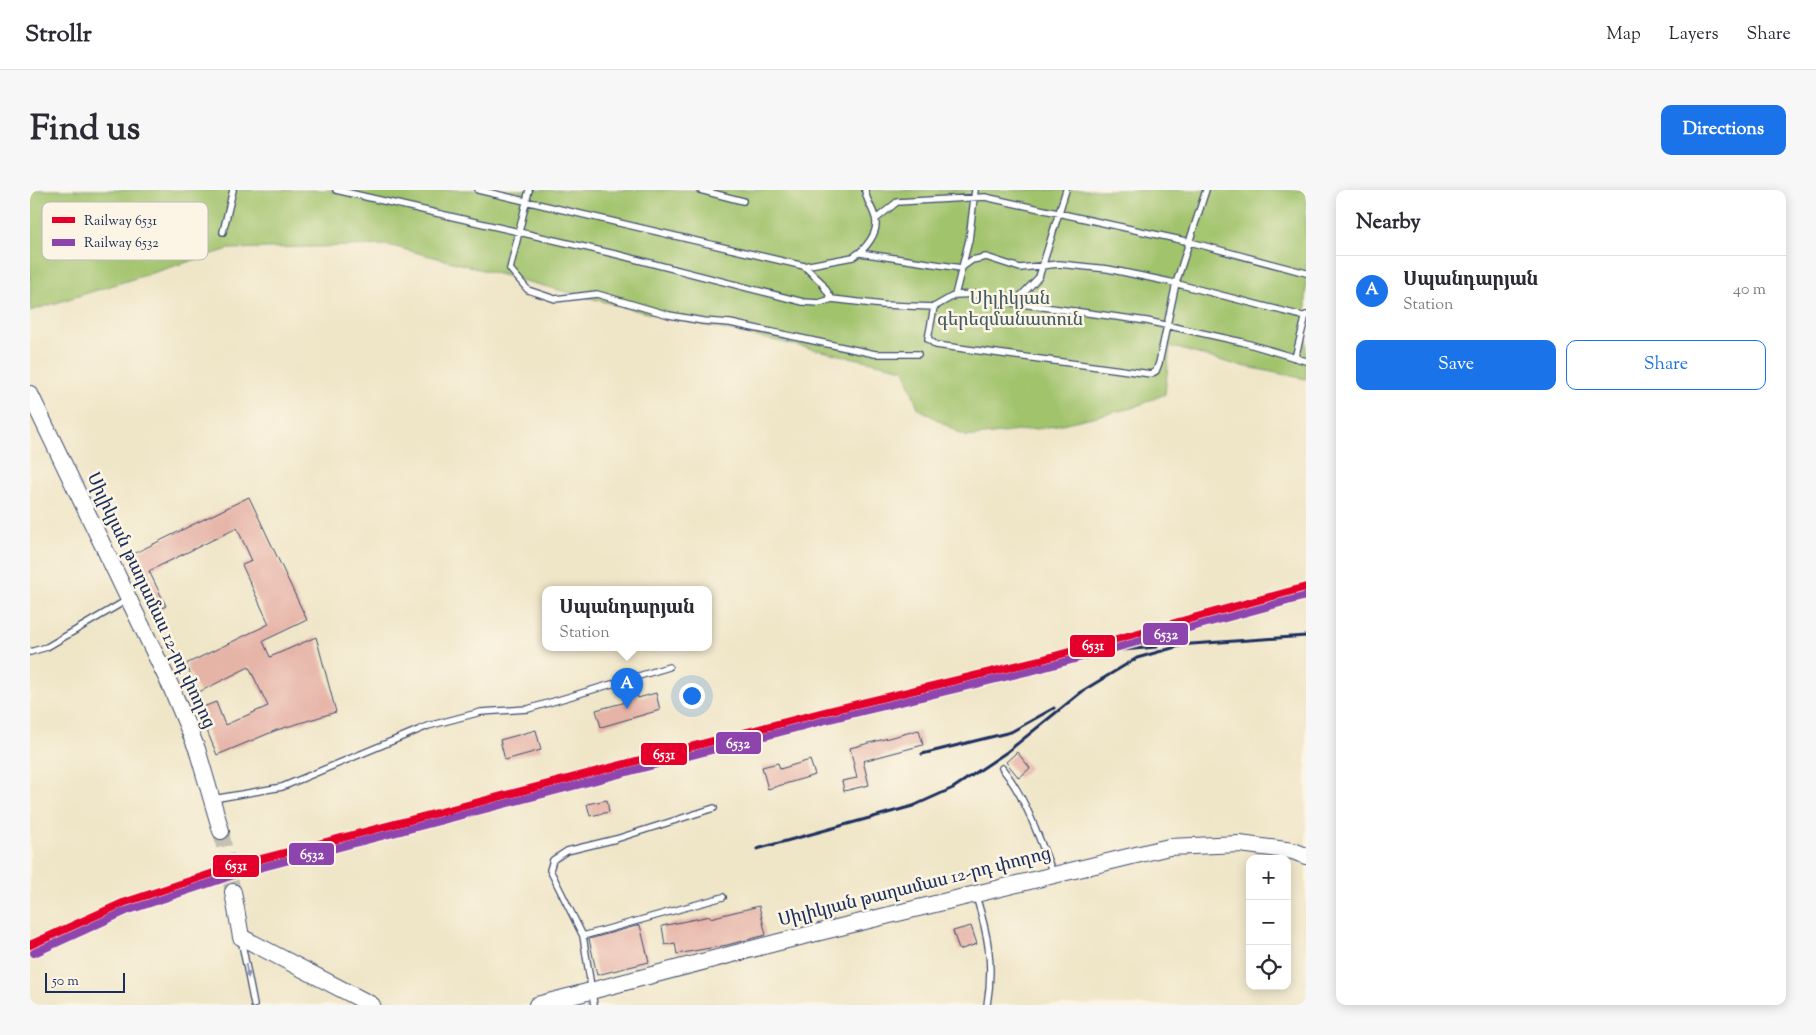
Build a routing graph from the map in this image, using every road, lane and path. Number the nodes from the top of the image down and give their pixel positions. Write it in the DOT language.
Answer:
graph roads {
  1 [pos="233,190"];
  2 [pos="336,190"];
  3 [pos="478,190"];
  4 [pos="529,190"];
  5 [pos="700,190"];
  6 [pos="865,190"];
  7 [pos="975,190"];
  8 [pos="1066,190"];
  9 [pos="1206,190"];
  10 [pos="360,193"];
  11 [pos="974,199"];
  12 [pos="526,201"];
  13 [pos="743,201"];
  14 [pos="1059,213"];
  15 [pos="876,219"];
  16 [pos="520,231"];
  17 [pos="223,232"];
  18 [pos="1190,242"];
  19 [pos="860,253"];
  20 [pos="804,266"];
  21 [pos="1043,266"];
  22 [pos="961,268"];
  23 [pos="1306,273"];
  24 [pos="1176,283"];
  25 [pos="955,295"];
  26 [pos="832,299"];
  27 [pos="1014,303"];
  28 [pos="934,307"];
  29 [pos="1306,316"];
  30 [pos="1167,325"];
  31 [pos="918,354"];
  32 [pos="1295,358"];
  33 [pos="1306,361"];
  34 [pos="30,394"];
  35 [pos="129,598"];
  36 [pos="30,652"];
  37 [pos="668,667"];
  38 [pos="1002,768"];
  39 [pos="213,799"];
  40 [pos="714,808"];
  41 [pos="221,831"];
  42 [pos="1306,856"];
  43 [pos="1054,875"];
  44 [pos="233,892"];
  45 [pos="976,894"];
  46 [pos="723,897"];
  47 [pos="583,936"];
  48 [pos="241,937"];
  49 [pos="592,998"];
  50 [pos="254,1005"];
  51 [pos="372,1005"];
  52 [pos="537,1005"];
  53 [pos="987,1005"];
  1 -- 17 [label="lane"];
  2 -- 10 [label="lane"];
  3 -- 12 [label="lane"];
  4 -- 12 [label="lane"];
  5 -- 13 [label="lane"];
  6 -- 15 [label="lane"];
  7 -- 11 [label="lane"];
  8 -- 14 [label="lane"];
  9 -- 18 [label="lane"];
  10 -- 16 [label="lane"];
  11 -- 14 [label="lane"];
  11 -- 15 [label="lane"];
  11 -- 22 [label="lane"];
  12 -- 16 [label="lane"];
  12 -- 20 [label="lane"];
  14 -- 18 [label="lane"];
  14 -- 21 [label="lane"];
  15 -- 19 [label="lane"];
  16 -- 26 [label="lane"];
  16 -- 31 [label="lane"];
  18 -- 23 [label="lane"];
  18 -- 24 [label="lane"];
  19 -- 20 [label="lane"];
  19 -- 22 [label="lane"];
  20 -- 26 [label="lane"];
  21 -- 22 [label="lane"];
  21 -- 24 [label="lane"];
  21 -- 27 [label="lane"];
  22 -- 25 [label="lane"];
  24 -- 29 [label="lane"];
  24 -- 30 [label="lane"];
  25 -- 27 [label="lane"];
  25 -- 28 [label="lane"];
  26 -- 28 [label="lane"];
  27 -- 30 [label="lane"];
  28 -- 30 [label="lane"];
  29 -- 32 [label="lane"];
  30 -- 32 [label="lane"];
  32 -- 33 [label="lane"];
  34 -- 35 [label="main road, Սիլիկյան թաղամաս 12-րդ փողոց"];
  35 -- 36 [label="lane"];
  35 -- 39 [label="main road, Սիլիկյան թաղամաս 12-րդ փողոց"];
  37 -- 39 [label="lane"];
  38 -- 43 [label="lane"];
  39 -- 41 [label="main road, Սիլիկյան թաղամաս 12-րդ փողոց"];
  40 -- 47 [label="lane"];
  42 -- 43 [label="main road, Սիլիկյան թաղամաս 12-րդ փողոց"];
  43 -- 45 [label="main road, Սիլիկյան թաղամաս 12-րդ փողոց"];
  44 -- 48 [label="main road"];
  45 -- 49 [label="main road, Սիլիկյան թաղամաս 12-րդ փողոց"];
  45 -- 53 [label="lane"];
  46 -- 47 [label="lane"];
  47 -- 49 [label="lane"];
  48 -- 50 [label="lane, one-way"];
  48 -- 51 [label="main road"];
  49 -- 52 [label="main road, Սիլիկյան թաղամաս 12-րդ փողոց"];
}
